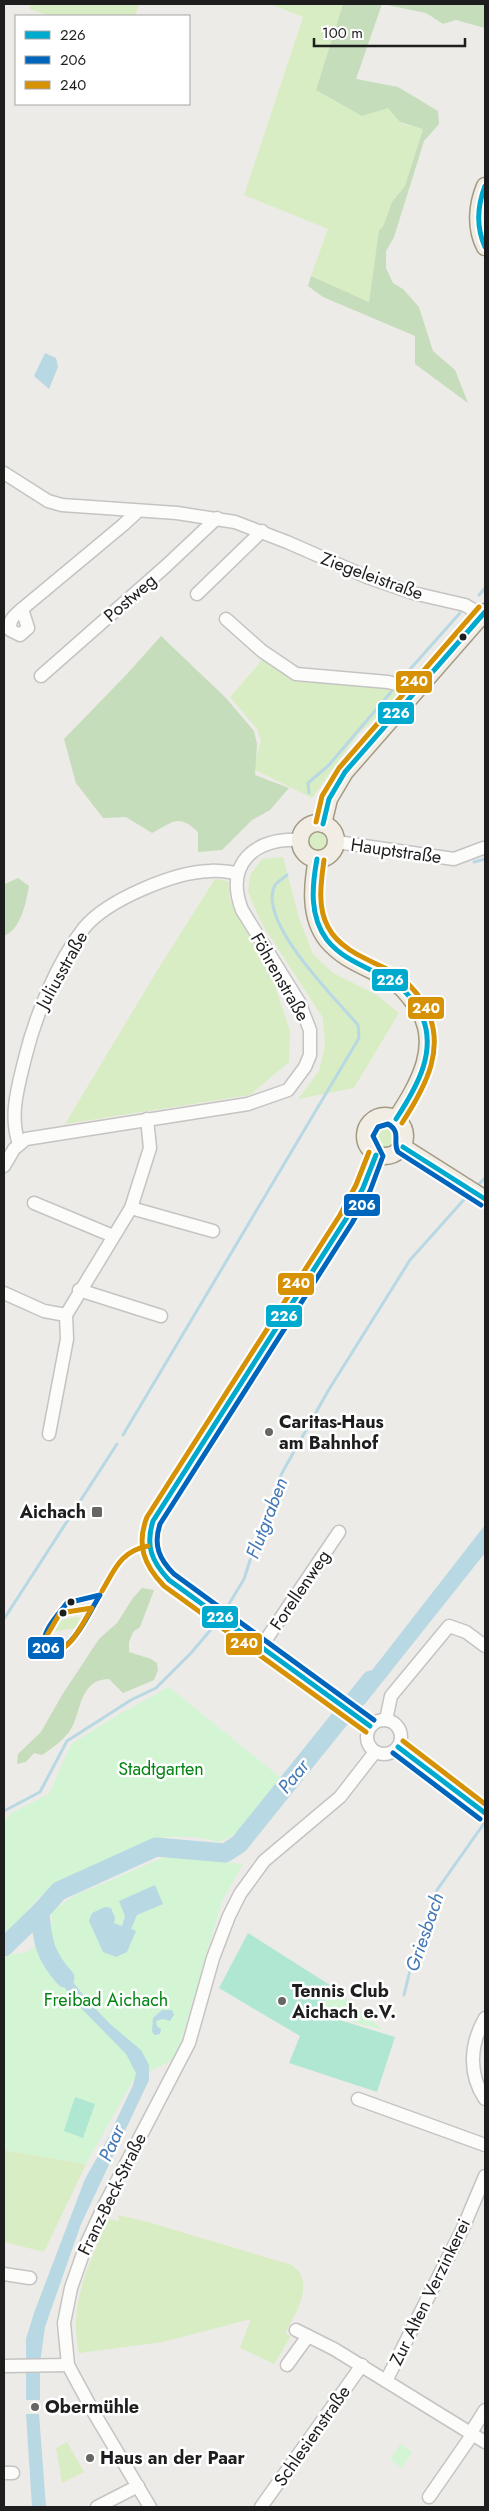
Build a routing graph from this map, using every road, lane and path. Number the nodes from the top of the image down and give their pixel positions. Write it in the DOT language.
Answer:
graph roads {
  1 [pos="485,186"];
  2 [pos="485,248"];
  3 [pos="4,473"];
  4 [pos="138,512"];
  5 [pos="217,518"];
  6 [pos="262,531"];
  7 [pos="197,594"];
  8 [pos="22,609"];
  9 [pos="485,614"];
  10 [pos="226,619"];
  11 [pos="41,676"];
  12 [pos="411,694"];
  13 [pos="322,824"];
  14 [pos="300,840"];
  15 [pos="337,842"];
  16 [pos="483,848"];
  17 [pos="316,859"];
  18 [pos="236,873"];
  19 [pos="147,1119"];
  20 [pos="396,1119"];
  21 [pos="19,1144"];
  22 [pos="403,1147"];
  23 [pos="376,1155"];
  24 [pos="4,1166"];
  25 [pos="483,1197"];
  26 [pos="34,1203"];
  27 [pos="131,1208"];
  28 [pos="213,1231"];
  29 [pos="113,1236"];
  30 [pos="80,1290"];
  31 [pos="4,1293"];
  32 [pos="66,1315"];
  33 [pos="161,1316"];
  34 [pos="49,1434"];
  35 [pos="339,1532"];
  36 [pos="485,1646"];
  37 [pos="261,1648"];
  38 [pos="386,1720"];
  39 [pos="370,1726"];
  40 [pos="398,1747"];
  41 [pos="375,1752"];
  42 [pos="484,1812"];
  43 [pos="485,2018"];
  44 [pos="485,2098"];
  45 [pos="358,2099"];
  46 [pos="485,2145"];
  47 [pos="485,2176"];
  48 [pos="4,2274"];
  49 [pos="30,2278"];
  50 [pos="296,2330"];
  51 [pos="308,2336"];
  52 [pos="68,2365"];
  53 [pos="287,2365"];
  54 [pos="4,2366"];
  55 [pos="362,2366"];
  56 [pos="386,2381"];
  57 [pos="485,2410"];
  58 [pos="471,2434"];
  59 [pos="485,2442"];
  60 [pos="138,2486"];
  61 [pos="429,2497"];
  62 [pos="268,2505"];
  63 [pos="97,2507"];
  64 [pos="150,2507"];
  1 -- 2 [label="main road"];
  3 -- 4 [label="street, Ziegeleistraße"];
  4 -- 5 [label="street, Ziegeleistraße"];
  4 -- 8 [label="street"];
  5 -- 6 [label="street, Ziegeleistraße"];
  5 -- 11 [label="street, Postweg"];
  6 -- 7 [label="street"];
  6 -- 9 [label="street, Ziegeleistraße"];
  9 -- 12 [label="main road"];
  10 -- 12 [label="street"];
  12 -- 13 [label="main road"];
  13 -- 14 [label="main road"];
  13 -- 15 [label="main road"];
  14 -- 17 [label="main road"];
  14 -- 18 [label="street"];
  15 -- 16 [label="street, Hauptstraße"];
  15 -- 17 [label="main road"];
  17 -- 20 [label="main road"];
  18 -- 19 [label="street, Föhrenstraße"];
  18 -- 21 [label="street, Juliusstraße"];
  19 -- 21 [label="street, Föhrenstraße"];
  19 -- 27 [label="street"];
  20 -- 22 [label="main road"];
  20 -- 23 [label="main road"];
  21 -- 24 [label="street"];
  22 -- 23 [label="main road"];
  22 -- 25 [label="main road"];
  23 -- 37 [label="street"];
  26 -- 29 [label="street"];
  27 -- 28 [label="street"];
  27 -- 29 [label="street"];
  29 -- 30 [label="street"];
  30 -- 32 [label="street"];
  30 -- 33 [label="street"];
  31 -- 32 [label="street"];
  32 -- 34 [label="street"];
  35 -- 37 [label="street, Forellenweg"];
  36 -- 38 [label="street"];
  37 -- 39 [label="street"];
  38 -- 39 [label="street"];
  38 -- 40 [label="street"];
  39 -- 41 [label="street"];
  40 -- 41 [label="street"];
  40 -- 42 [label="street"];
  41 -- 52 [label="street, Franz-Beck-Straße"];
  43 -- 44 [label="street"];
  45 -- 46 [label="street"];
  47 -- 56 [label="street, Zur Alten Verzinkerei"];
  48 -- 49 [label="street"];
  50 -- 51 [label="street"];
  51 -- 53 [label="street"];
  51 -- 55 [label="street"];
  52 -- 54 [label="street"];
  52 -- 60 [label="street, Franz-Beck-Straße"];
  55 -- 56 [label="street"];
  55 -- 62 [label="street, Schlesienstraße"];
  56 -- 58 [label="street"];
  57 -- 58 [label="street"];
  58 -- 59 [label="street"];
  58 -- 61 [label="street"];
  60 -- 63 [label="street"];
  60 -- 64 [label="street, Franz-Beck-Straße"];
}
